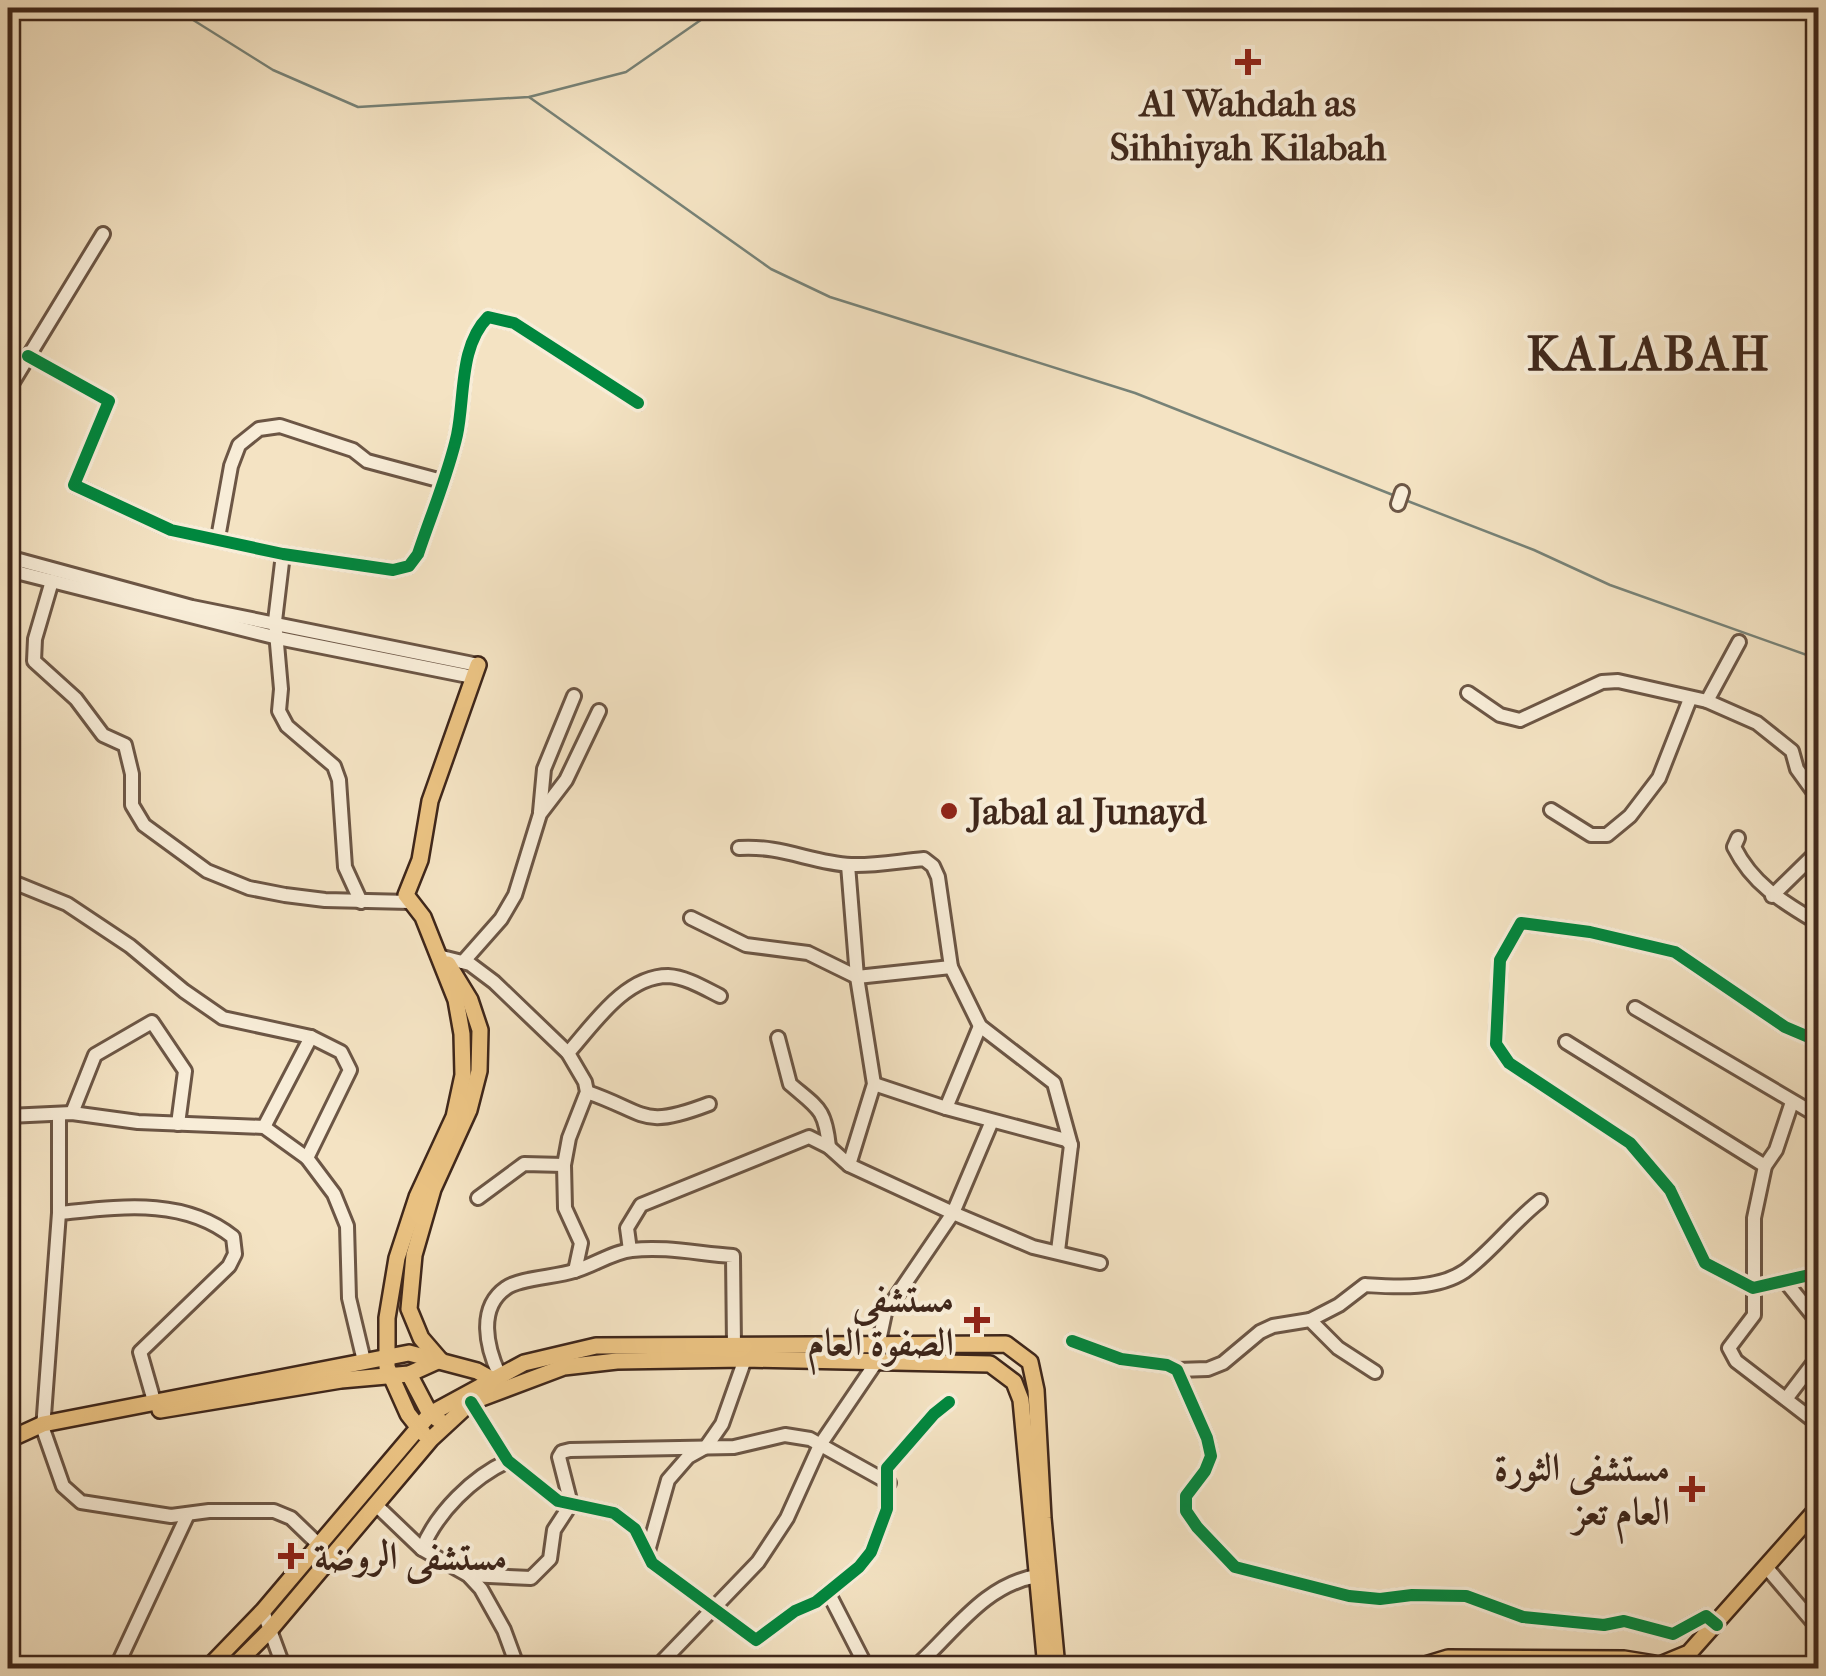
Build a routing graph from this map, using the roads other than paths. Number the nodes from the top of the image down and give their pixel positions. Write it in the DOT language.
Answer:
graph roads {
  1 [pos="103,234"];
  2 [pos="28,356"];
  3 [pos="8,390"];
  4 [pos="638,403"];
  5 [pos="442,481"];
  6 [pos="218,538"];
  7 [pos="284,554"];
  8 [pos="8,560"];
  9 [pos="52,581"];
  10 [pos="275,621"];
  11 [pos="278,638"];
  12 [pos="1740,642"];
  13 [pos="476,671"];
  14 [pos="1468,694"];
  15 [pos="574,696"];
  16 [pos="1690,699"];
  17 [pos="1707,702"];
  18 [pos="599,711"];
  19 [pos="1818,798"];
  20 [pos="1552,810"];
  21 [pos="540,814"];
  22 [pos="1738,838"];
  23 [pos="740,848"];
  24 [pos="1818,851"];
  25 [pos="848,866"];
  26 [pos="8,880"];
  27 [pos="1772,896"];
  28 [pos="360,902"];
  29 [pos="410,902"];
  30 [pos="691,918"];
  31 [pos="1818,923"];
  32 [pos="438,957"];
  33 [pos="463,962"];
  34 [pos="950,967"];
  35 [pos="857,977"];
  36 [pos="720,996"];
  37 [pos="1635,1008"];
  38 [pos="980,1026"];
  39 [pos="311,1037"];
  40 [pos="778,1038"];
  41 [pos="1566,1042"];
  42 [pos="1818,1042"];
  43 [pos="568,1054"];
  44 [pos="874,1084"];
  45 [pos="586,1092"];
  46 [pos="1792,1102"];
  47 [pos="709,1104"];
  48 [pos="946,1108"];
  49 [pos="65,1114"];
  50 [pos="8,1116"];
  51 [pos="1818,1116"];
  52 [pos="992,1121"];
  53 [pos="178,1124"];
  54 [pos="264,1127"];
  55 [pos="1070,1145"];
  56 [pos="828,1147"];
  57 [pos="308,1158"];
  58 [pos="564,1165"];
  59 [pos="849,1165"];
  60 [pos="1765,1166"];
  61 [pos="478,1198"];
  62 [pos="1540,1201"];
  63 [pos="59,1213"];
  64 [pos="953,1213"];
  65 [pos="630,1250"];
  66 [pos="1058,1251"];
  67 [pos="1100,1263"];
  68 [pos="574,1271"];
  69 [pos="1818,1273"];
  70 [pos="1785,1280"];
  71 [pos="1752,1288"];
  72 [pos="1310,1320"];
  73 [pos="1818,1322"];
  74 [pos="1072,1341"];
  75 [pos="734,1345"];
  76 [pos="877,1353"];
  77 [pos="1818,1357"];
  78 [pos="385,1358"];
  79 [pos="746,1359"];
  80 [pos="440,1360"];
  81 [pos="364,1362"];
  82 [pos="1177,1370"];
  83 [pos="1376,1372"];
  84 [pos="390,1374"];
  85 [pos="409,1374"];
  86 [pos="495,1376"];
  87 [pos="509,1389"];
  88 [pos="1786,1399"];
  89 [pos="154,1400"];
  90 [pos="471,1402"];
  91 [pos="949,1402"];
  92 [pos="430,1414"];
  93 [pos="1818,1424"];
  94 [pos="445,1425"];
  95 [pos="43,1427"];
  96 [pos="424,1434"];
  97 [pos="8,1440"];
  98 [pos="820,1446"];
  99 [pos="706,1447"];
  100 [pos="508,1460"];
  101 [pos="889,1483"];
  102 [pos="375,1504"];
  103 [pos="571,1504"];
  104 [pos="1818,1508"];
  105 [pos="188,1514"];
  106 [pos="318,1544"];
  107 [pos="422,1549"];
  108 [pos="648,1551"];
  109 [pos="1767,1568"];
  110 [pos="468,1575"];
  111 [pos="1037,1576"];
  112 [pos="828,1592"];
  113 [pos="713,1608"];
  114 [pos="263,1611"];
  115 [pos="1716,1625"];
  116 [pos="1818,1628"];
  117 [pos="269,1631"];
  118 [pos="1655,1667"];
  119 [pos="116,1668"];
  120 [pos="208,1668"];
  121 [pos="232,1668"];
  122 [pos="284,1668"];
  123 [pos="377,1668"];
  124 [pos="411,1668"];
  125 [pos="518,1668"];
  126 [pos="656,1668"];
  127 [pos="867,1668"];
  128 [pos="914,1668"];
  129 [pos="1046,1668"];
  130 [pos="1057,1668"];
  131 [pos="1415,1668"];
  1 -- 2 [label="street"];
  2 -- 3 [label="street"];
  2 -- 6 [label="street"];
  4 -- 5 [label="street"];
  5 -- 6 [label="street"];
  5 -- 7 [label="street"];
  6 -- 7 [label="street"];
  7 -- 10 [label="street"];
  8 -- 9 [label="street"];
  8 -- 10 [label="street"];
  9 -- 11 [label="street"];
  9 -- 28 [label="street"];
  10 -- 11 [label="street"];
  10 -- 13 [label="street"];
  11 -- 13 [label="street"];
  11 -- 28 [label="street"];
  12 -- 17 [label="street"];
  13 -- 29 [label="main road"];
  14 -- 16 [label="street"];
  15 -- 21 [label="street"];
  16 -- 17 [label="street"];
  16 -- 20 [label="street"];
  17 -- 19 [label="street"];
  18 -- 21 [label="street"];
  21 -- 33 [label="street"];
  22 -- 27 [label="street"];
  23 -- 25 [label="street"];
  24 -- 27 [label="street"];
  25 -- 34 [label="street"];
  25 -- 35 [label="street"];
  26 -- 39 [label="street"];
  27 -- 31 [label="street"];
  28 -- 29 [label="street"];
  29 -- 32 [label="main road"];
  30 -- 35 [label="street"];
  32 -- 33 [label="street"];
  32 -- 78 [label="main road"];
  32 -- 80 [label="main road"];
  33 -- 43 [label="street"];
  34 -- 35 [label="street"];
  34 -- 38 [label="street"];
  35 -- 44 [label="street"];
  36 -- 43 [label="street"];
  37 -- 46 [label="street"];
  38 -- 48 [label="street"];
  38 -- 55 [label="street"];
  39 -- 54 [label="street"];
  39 -- 57 [label="street"];
  40 -- 56 [label="street"];
  41 -- 60 [label="street"];
  42 -- 71 [label="street"];
  43 -- 45 [label="street"];
  44 -- 48 [label="street"];
  44 -- 59 [label="street"];
  45 -- 47 [label="street"];
  45 -- 58 [label="street"];
  46 -- 51 [label="street"];
  46 -- 60 [label="street"];
  48 -- 52 [label="street"];
  49 -- 50 [label="street"];
  49 -- 53 [label="street"];
  49 -- 53 [label="street"];
  49 -- 63 [label="street"];
  52 -- 55 [label="street"];
  52 -- 64 [label="street"];
  53 -- 54 [label="street"];
  54 -- 57 [label="street"];
  55 -- 66 [label="street"];
  56 -- 59 [label="street"];
  56 -- 65 [label="street"];
  57 -- 81 [label="street"];
  58 -- 61 [label="street"];
  58 -- 68 [label="street"];
  59 -- 64 [label="street"];
  60 -- 71 [label="street"];
  62 -- 72 [label="street"];
  63 -- 89 [label="street"];
  63 -- 95 [label="street"];
  64 -- 66 [label="street"];
  64 -- 76 [label="street"];
  65 -- 68 [label="street"];
  65 -- 75 [label="street"];
  66 -- 67 [label="street"];
  68 -- 86 [label="street"];
  69 -- 70 [label="street"];
  70 -- 71 [label="street"];
  70 -- 73 [label="street"];
  71 -- 88 [label="street"];
  72 -- 82 [label="street"];
  72 -- 83 [label="street"];
  74 -- 82 [label="street"];
  75 -- 76 [label="main road"];
  75 -- 86 [label="main road"];
  76 -- 79 [label="main road"];
  76 -- 98 [label="street"];
  76 -- 111 [label="main road"];
  76 -- 130 [label="main road"];
  77 -- 88 [label="street"];
  78 -- 80 [label="main road"];
  78 -- 81 [label="main road"];
  78 -- 84 [label="main road"];
  79 -- 87 [label="main road"];
  79 -- 99 [label="street"];
  80 -- 85 [label="main road"];
  80 -- 86 [label="main road"];
  81 -- 89 [label="main road"];
  82 -- 115 [label="street"];
  84 -- 85 [label="main road"];
  84 -- 95 [label="main road"];
  84 -- 96 [label="main road"];
  85 -- 92 [label="main road"];
  86 -- 87 [label="main road"];
  86 -- 92 [label="main road"];
  87 -- 90 [label="main road"];
  88 -- 93 [label="street"];
  89 -- 95 [label="main road"];
  90 -- 94 [label="main road"];
  90 -- 100 [label="street"];
  91 -- 101 [label="street"];
  92 -- 94 [label="main road"];
  92 -- 96 [label="main road"];
  94 -- 96 [label="main road"];
  95 -- 97 [label="main road"];
  95 -- 105 [label="street"];
  96 -- 102 [label="main road"];
  96 -- 106 [label="main road"];
  98 -- 99 [label="street"];
  98 -- 101 [label="street"];
  98 -- 113 [label="street"];
  99 -- 103 [label="street"];
  99 -- 108 [label="street"];
  100 -- 103 [label="street"];
  100 -- 107 [label="street"];
  101 -- 112 [label="street"];
  102 -- 107 [label="street"];
  102 -- 117 [label="main road"];
  103 -- 108 [label="street"];
  103 -- 110 [label="street"];
  104 -- 109 [label="main road"];
  105 -- 106 [label="street"];
  105 -- 119 [label="street"];
  106 -- 114 [label="main road"];
  107 -- 110 [label="street"];
  108 -- 113 [label="street"];
  109 -- 115 [label="main road"];
  109 -- 116 [label="street"];
  110 -- 125 [label="street"];
  111 -- 128 [label="street"];
  111 -- 129 [label="main road"];
  112 -- 113 [label="street"];
  112 -- 127 [label="street"];
  113 -- 126 [label="street"];
  114 -- 117 [label="street"];
  114 -- 120 [label="main road"];
  115 -- 118 [label="main road"];
  117 -- 121 [label="main road"];
  117 -- 122 [label="street"];
  118 -- 131 [label="main road"];
  123 -- 124 [label="street"];
}
